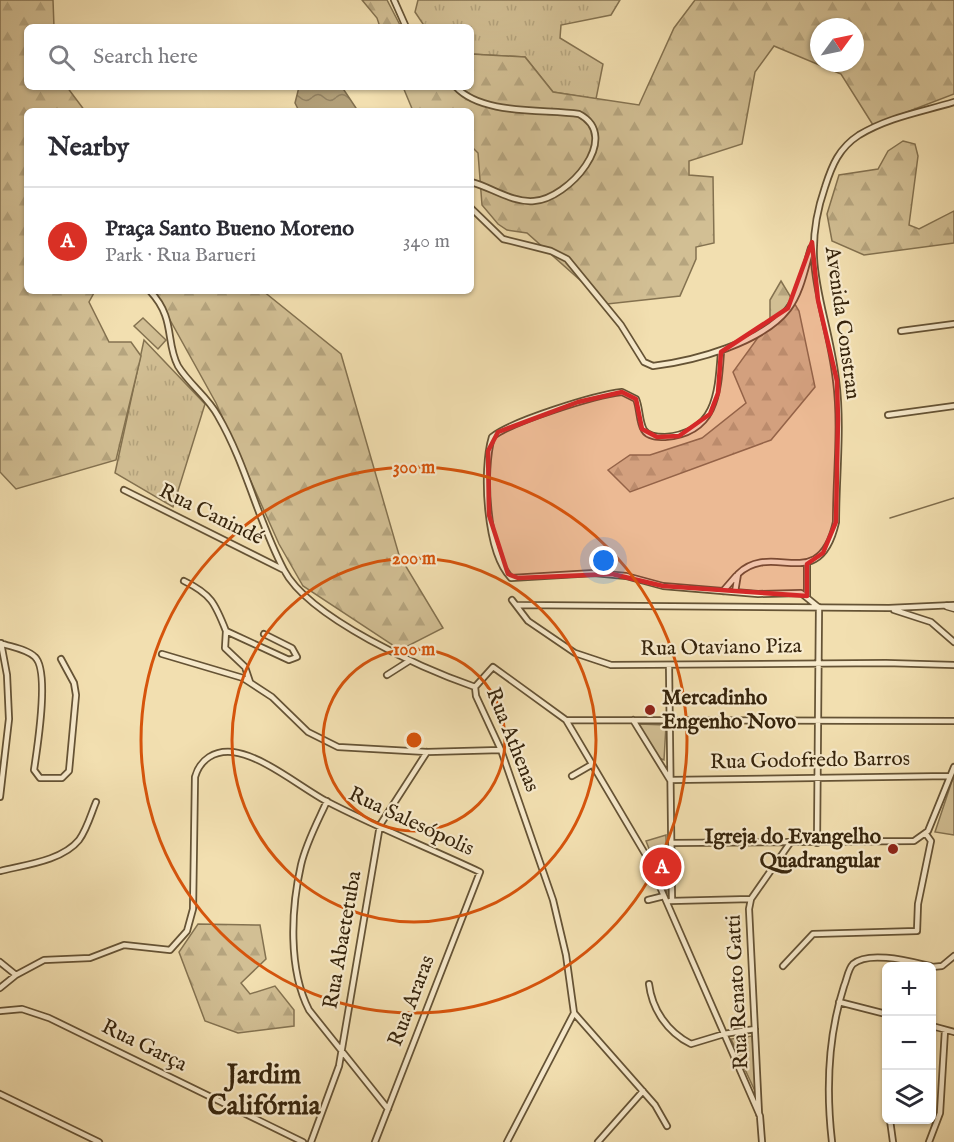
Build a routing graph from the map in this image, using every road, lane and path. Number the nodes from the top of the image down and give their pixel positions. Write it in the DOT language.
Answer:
graph roads {
  1 [pos="394,0"];
  2 [pos="405,24"];
  3 [pos="460,90"];
  4 [pos="954,102"];
  5 [pos="474,183"];
  6 [pos="474,211"];
  7 [pos="812,242"];
  8 [pos="152,294"];
  9 [pos="954,324"];
  10 [pos="900,331"];
  11 [pos="721,352"];
  12 [pos="954,406"];
  13 [pos="888,415"];
  14 [pos="124,490"];
  15 [pos="807,562"];
  16 [pos="284,570"];
  17 [pos="738,574"];
  18 [pos="184,581"];
  19 [pos="723,591"];
  20 [pos="735,592"];
  21 [pos="807,596"];
  22 [pos="512,600"];
  23 [pos="517,605"];
  24 [pos="952,606"];
  25 [pos="818,607"];
  26 [pos="889,608"];
  27 [pos="933,608"];
  28 [pos="931,622"];
  29 [pos="226,631"];
  30 [pos="264,634"];
  31 [pos="954,642"];
  32 [pos="0,643"];
  33 [pos="162,654"];
  34 [pos="61,659"];
  35 [pos="409,661"];
  36 [pos="819,663"];
  37 [pos="669,665"];
  38 [pos="954,665"];
  39 [pos="387,675"];
  40 [pos="250,682"];
  41 [pos="475,687"];
  42 [pos="566,720"];
  43 [pos="633,720"];
  44 [pos="669,720"];
  45 [pos="818,721"];
  46 [pos="954,721"];
  47 [pos="501,750"];
  48 [pos="427,752"];
  49 [pos="591,765"];
  50 [pos="954,767"];
  51 [pos="572,776"];
  52 [pos="950,776"];
  53 [pos="818,778"];
  54 [pos="670,780"];
  55 [pos="0,797"];
  56 [pos="327,801"];
  57 [pos="96,802"];
  58 [pos="380,825"];
  59 [pos="926,834"];
  60 [pos="671,843"];
  61 [pos="790,843"];
  62 [pos="818,843"];
  63 [pos="0,871"];
  64 [pos="480,872"];
  65 [pos="664,896"];
  66 [pos="751,899"];
  67 [pos="648,900"];
  68 [pos="669,901"];
  69 [pos="954,956"];
  70 [pos="0,962"];
  71 [pos="913,962"];
  72 [pos="783,966"];
  73 [pos="936,967"];
  74 [pos="16,975"];
  75 [pos="649,984"];
  76 [pos="0,988"];
  77 [pos="839,1002"];
  78 [pos="0,1011"];
  79 [pos="574,1013"];
  80 [pos="882,1013"];
  81 [pos="936,1027"];
  82 [pos="755,1029"];
  83 [pos="945,1030"];
  84 [pos="954,1032"];
  85 [pos="724,1034"];
  86 [pos="340,1049"];
  87 [pos="643,1091"];
  88 [pos="0,1094"];
  89 [pos="388,1109"];
  90 [pos="760,1116"];
  91 [pos="891,1124"];
  92 [pos="667,1126"];
  93 [pos="99,1142"];
  94 [pos="303,1142"];
  95 [pos="311,1142"];
  96 [pos="375,1142"];
  97 [pos="507,1142"];
  98 [pos="598,1142"];
  99 [pos="762,1142"];
  100 [pos="832,1142"];
  101 [pos="893,1142"];
  102 [pos="929,1142"];
  1 -- 2 [label="street"];
  3 -- 5 [label="street"];
  4 -- 7 [label="street, Avenida Constran"];
  6 -- 11 [label="street"];
  7 -- 11 [label="street"];
  7 -- 15 [label="street, Avenida Constran"];
  8 -- 16 [label="street, Rua Athenas"];
  9 -- 10 [label="street"];
  11 -- 19 [label="street"];
  12 -- 13 [label="street"];
  14 -- 16 [label="street, Rua Canindé"];
  15 -- 17 [label="street"];
  15 -- 21 [label="street"];
  16 -- 35 [label="street, Rua Athenas"];
  17 -- 19 [label="street"];
  17 -- 20 [label="street"];
  18 -- 29 [label="street"];
  19 -- 20 [label="street"];
  20 -- 21 [label="street"];
  21 -- 25 [label="street"];
  22 -- 23 [label="street, Rua Otaviano Piza"];
  23 -- 25 [label="street"];
  23 -- 37 [label="street, Rua Otaviano Piza"];
  24 -- 27 [label="street"];
  25 -- 26 [label="street"];
  25 -- 36 [label="street"];
  26 -- 27 [label="street"];
  26 -- 28 [label="street"];
  27 -- 28 [label="street"];
  28 -- 31 [label="street"];
  29 -- 30 [label="street"];
  29 -- 40 [label="street"];
  32 -- 34 [label="street"];
  32 -- 55 [label="street"];
  33 -- 40 [label="street"];
  35 -- 39 [label="street"];
  35 -- 41 [label="street, Rua Athenas"];
  36 -- 37 [label="street, Rua Otaviano Piza"];
  36 -- 38 [label="street, Rua Otaviano Piza"];
  36 -- 45 [label="street"];
  37 -- 44 [label="street"];
  40 -- 48 [label="street"];
  41 -- 42 [label="street"];
  41 -- 47 [label="street, Rua Athenas"];
  42 -- 43 [label="street"];
  42 -- 49 [label="street"];
  43 -- 44 [label="street"];
  43 -- 54 [label="street"];
  44 -- 45 [label="street"];
  44 -- 54 [label="street"];
  45 -- 46 [label="street"];
  45 -- 53 [label="street"];
  47 -- 48 [label="street"];
  47 -- 79 [label="street, Rua Athenas"];
  48 -- 58 [label="street, Rua Abaetetuba"];
  49 -- 51 [label="street"];
  49 -- 65 [label="street"];
  50 -- 52 [label="street"];
  52 -- 53 [label="street, Rua Godofredo Barros"];
  52 -- 59 [label="street"];
  53 -- 54 [label="street, Rua Godofredo Barros"];
  53 -- 62 [label="street"];
  54 -- 60 [label="street"];
  56 -- 58 [label="street, Rua Salesópolis"];
  56 -- 74 [label="street, Rua Salesópolis"];
  56 -- 86 [label="street"];
  57 -- 63 [label="street"];
  58 -- 64 [label="street, Rua Salesópolis"];
  58 -- 86 [label="street, Rua Abaetetuba"];
  59 -- 62 [label="street"];
  59 -- 72 [label="street"];
  60 -- 61 [label="street"];
  60 -- 68 [label="street"];
  61 -- 62 [label="street"];
  61 -- 66 [label="street, Rua Renato Gatti"];
  64 -- 89 [label="street, Rua Araras"];
  65 -- 67 [label="street"];
  65 -- 68 [label="street"];
  66 -- 68 [label="street"];
  66 -- 82 [label="street, Rua Renato Gatti"];
  68 -- 85 [label="street"];
  69 -- 73 [label="street"];
  70 -- 74 [label="street"];
  71 -- 77 [label="street"];
  74 -- 76 [label="street"];
  75 -- 85 [label="street"];
  77 -- 80 [label="street"];
  77 -- 100 [label="street"];
  78 -- 94 [label="street, Rua Garça"];
  79 -- 87 [label="street"];
  79 -- 97 [label="street"];
  81 -- 83 [label="street"];
  82 -- 85 [label="street"];
  82 -- 90 [label="street, Rua Renato Gatti"];
  83 -- 84 [label="street"];
  83 -- 102 [label="street"];
  85 -- 90 [label="street"];
  86 -- 89 [label="street"];
  86 -- 95 [label="street, Rua Abaetetuba"];
  87 -- 92 [label="street"];
  87 -- 98 [label="street"];
  88 -- 93 [label="street"];
  89 -- 96 [label="street, Rua Araras"];
  90 -- 99 [label="street, Rua Renato Gatti"];
  91 -- 101 [label="street"];
}
